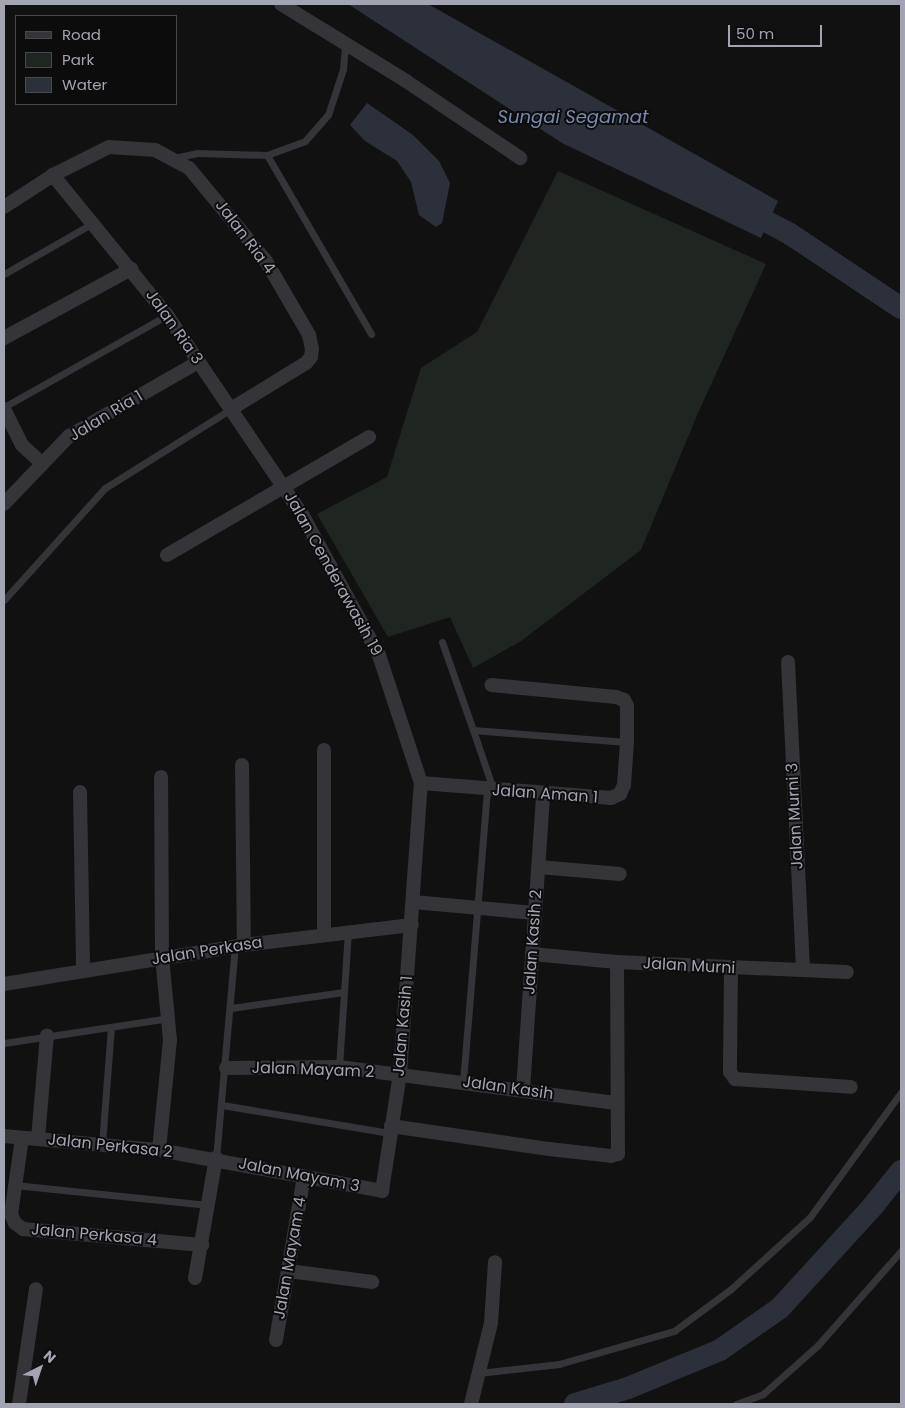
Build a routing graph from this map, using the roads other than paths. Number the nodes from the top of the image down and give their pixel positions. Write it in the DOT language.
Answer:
graph roads {
  1 [pos="281,4"];
  2 [pos="345,43"];
  3 [pos="267,155"];
  4 [pos="174,158"];
  5 [pos="520,158"];
  6 [pos="53,175"];
  7 [pos="4,207"];
  8 [pos="93,223"];
  9 [pos="131,269"];
  10 [pos="4,274"];
  11 [pos="167,315"];
  12 [pos="371,334"];
  13 [pos="4,338"];
  14 [pos="198,362"];
  15 [pos="4,408"];
  16 [pos="231,409"];
  17 [pos="370,437"];
  18 [pos="40,463"];
  19 [pos="284,486"];
  20 [pos="4,504"];
  21 [pos="167,555"];
  22 [pos="4,600"];
  23 [pos="442,642"];
  24 [pos="788,662"];
  25 [pos="492,685"];
  26 [pos="473,730"];
  27 [pos="627,742"];
  28 [pos="324,750"];
  29 [pos="242,764"];
  30 [pos="160,777"];
  31 [pos="421,783"];
  32 [pos="490,789"];
  33 [pos="80,792"];
  34 [pos="543,794"];
  35 [pos="539,867"];
  36 [pos="620,874"];
  37 [pos="413,902"];
  38 [pos="478,908"];
  39 [pos="535,914"];
  40 [pos="412,925"];
  41 [pos="348,932"];
  42 [pos="324,934"];
  43 [pos="239,945"];
  44 [pos="532,954"];
  45 [pos="162,957"];
  46 [pos="616,962"];
  47 [pos="731,968"];
  48 [pos="803,970"];
  49 [pos="83,972"];
  50 [pos="847,972"];
  51 [pos="4,984"];
  52 [pos="344,992"];
  53 [pos="230,1008"];
  54 [pos="170,1018"];
  55 [pos="111,1027"];
  56 [pos="47,1035"];
  57 [pos="4,1043"];
  58 [pos="339,1067"];
  59 [pos="226,1068"];
  60 [pos="400,1074"];
  61 [pos="463,1082"];
  62 [pos="851,1087"];
  63 [pos="523,1090"];
  64 [pos="901,1092"];
  65 [pos="616,1103"];
  66 [pos="222,1105"];
  67 [pos="391,1130"];
  68 [pos="4,1136"];
  69 [pos="22,1138"];
  70 [pos="38,1138"];
  71 [pos="102,1144"];
  72 [pos="159,1150"];
  73 [pos="216,1158"];
  74 [pos="304,1176"];
  75 [pos="15,1185"];
  76 [pos="382,1191"];
  77 [pos="208,1205"];
  78 [pos="202,1246"];
  79 [pos="901,1250"];
  80 [pos="495,1262"];
  81 [pos="289,1271"];
  82 [pos="195,1278"];
  83 [pos="372,1282"];
  84 [pos="36,1289"];
  85 [pos="276,1340"];
  86 [pos="478,1373"];
  87 [pos="471,1399"];
  88 [pos="19,1404"];
  89 [pos="736,1404"];
  1 -- 2 [label="street"];
  2 -- 3 [label="lane"];
  2 -- 5 [label="street"];
  3 -- 4 [label="lane"];
  3 -- 12 [label="lane"];
  4 -- 6 [label="street, Jalan Ria 4"];
  4 -- 16 [label="street, Jalan Ria 4"];
  6 -- 7 [label="street, Jalan Ria 4"];
  6 -- 8 [label="street, Jalan Ria 3"];
  8 -- 9 [label="street, Jalan Ria 3"];
  8 -- 10 [label="lane"];
  9 -- 11 [label="street, Jalan Ria 3"];
  9 -- 13 [label="street"];
  11 -- 14 [label="street, Jalan Ria 3"];
  11 -- 15 [label="lane"];
  14 -- 16 [label="street, Jalan Ria 3"];
  14 -- 18 [label="street, Jalan Ria 1"];
  15 -- 18 [label="street"];
  16 -- 19 [label="street, Jalan Ria 3"];
  16 -- 22 [label="lane"];
  17 -- 19 [label="street"];
  18 -- 20 [label="street, Jalan Ria 1"];
  19 -- 21 [label="street"];
  19 -- 31 [label="street, Jalan Cenderawasih 19"];
  23 -- 26 [label="lane"];
  24 -- 48 [label="street, Jalan Murni 3"];
  25 -- 27 [label="street, Jalan Aman 1"];
  26 -- 27 [label="lane"];
  26 -- 32 [label="lane"];
  27 -- 34 [label="street, Jalan Aman 1"];
  28 -- 42 [label="street"];
  29 -- 43 [label="street"];
  30 -- 45 [label="street"];
  31 -- 32 [label="street, Jalan Aman 1"];
  31 -- 37 [label="street, Jalan Cenderawasih 19"];
  32 -- 34 [label="street, Jalan Aman 1"];
  32 -- 38 [label="lane"];
  33 -- 49 [label="street"];
  34 -- 35 [label="street, Jalan Kasih 2"];
  35 -- 36 [label="street"];
  35 -- 39 [label="street, Jalan Kasih 2"];
  37 -- 38 [label="street"];
  37 -- 40 [label="street, Jalan Cenderawasih 19"];
  38 -- 39 [label="street"];
  38 -- 61 [label="lane"];
  39 -- 44 [label="street, Jalan Kasih 2"];
  40 -- 41 [label="street, Jalan Perkasa"];
  40 -- 60 [label="street, Jalan Kasih 1"];
  41 -- 42 [label="street, Jalan Perkasa"];
  41 -- 52 [label="lane"];
  42 -- 43 [label="street, Jalan Perkasa"];
  43 -- 45 [label="street, Jalan Perkasa"];
  43 -- 53 [label="lane"];
  44 -- 46 [label="street, Jalan Murni"];
  44 -- 63 [label="street, Jalan Kasih 2"];
  45 -- 49 [label="street, Jalan Perkasa"];
  45 -- 54 [label="street"];
  46 -- 47 [label="street, Jalan Murni"];
  46 -- 65 [label="street"];
  47 -- 48 [label="street, Jalan Murni"];
  47 -- 62 [label="street"];
  48 -- 50 [label="street, Jalan Murni"];
  49 -- 51 [label="street, Jalan Perkasa"];
  52 -- 53 [label="lane"];
  52 -- 58 [label="lane"];
  53 -- 59 [label="lane"];
  54 -- 55 [label="lane"];
  54 -- 72 [label="street"];
  55 -- 56 [label="lane"];
  55 -- 71 [label="lane"];
  56 -- 57 [label="lane"];
  56 -- 70 [label="street"];
  58 -- 59 [label="street, Jalan Mayam 2"];
  58 -- 60 [label="street, Jalan Mayam 2"];
  59 -- 66 [label="lane"];
  60 -- 61 [label="street, Jalan Kasih"];
  60 -- 67 [label="street, Jalan Kasih 1"];
  61 -- 63 [label="street, Jalan Kasih"];
  63 -- 65 [label="street, Jalan Kasih"];
  64 -- 86 [label="lane"];
  65 -- 67 [label="street"];
  66 -- 67 [label="lane"];
  66 -- 73 [label="lane"];
  67 -- 76 [label="street, Jalan Kasih 1"];
  68 -- 69 [label="street, Jalan Perkasa 2"];
  69 -- 70 [label="street, Jalan Perkasa 2"];
  69 -- 75 [label="street, Jalan Perkasa 4"];
  70 -- 71 [label="street, Jalan Perkasa 2"];
  71 -- 72 [label="street, Jalan Perkasa 2"];
  72 -- 73 [label="street, Jalan Perkasa 2"];
  73 -- 74 [label="street, Jalan Mayam 3"];
  73 -- 77 [label="street"];
  74 -- 76 [label="street, Jalan Mayam 3"];
  74 -- 81 [label="street, Jalan Mayam 4"];
  75 -- 77 [label="lane"];
  75 -- 78 [label="street, Jalan Perkasa 4"];
  77 -- 78 [label="street"];
  78 -- 82 [label="street"];
  79 -- 89 [label="lane"];
  80 -- 86 [label="street"];
  81 -- 83 [label="street"];
  81 -- 85 [label="street, Jalan Mayam 4"];
  84 -- 88 [label="street"];
  86 -- 87 [label="street"];
}
